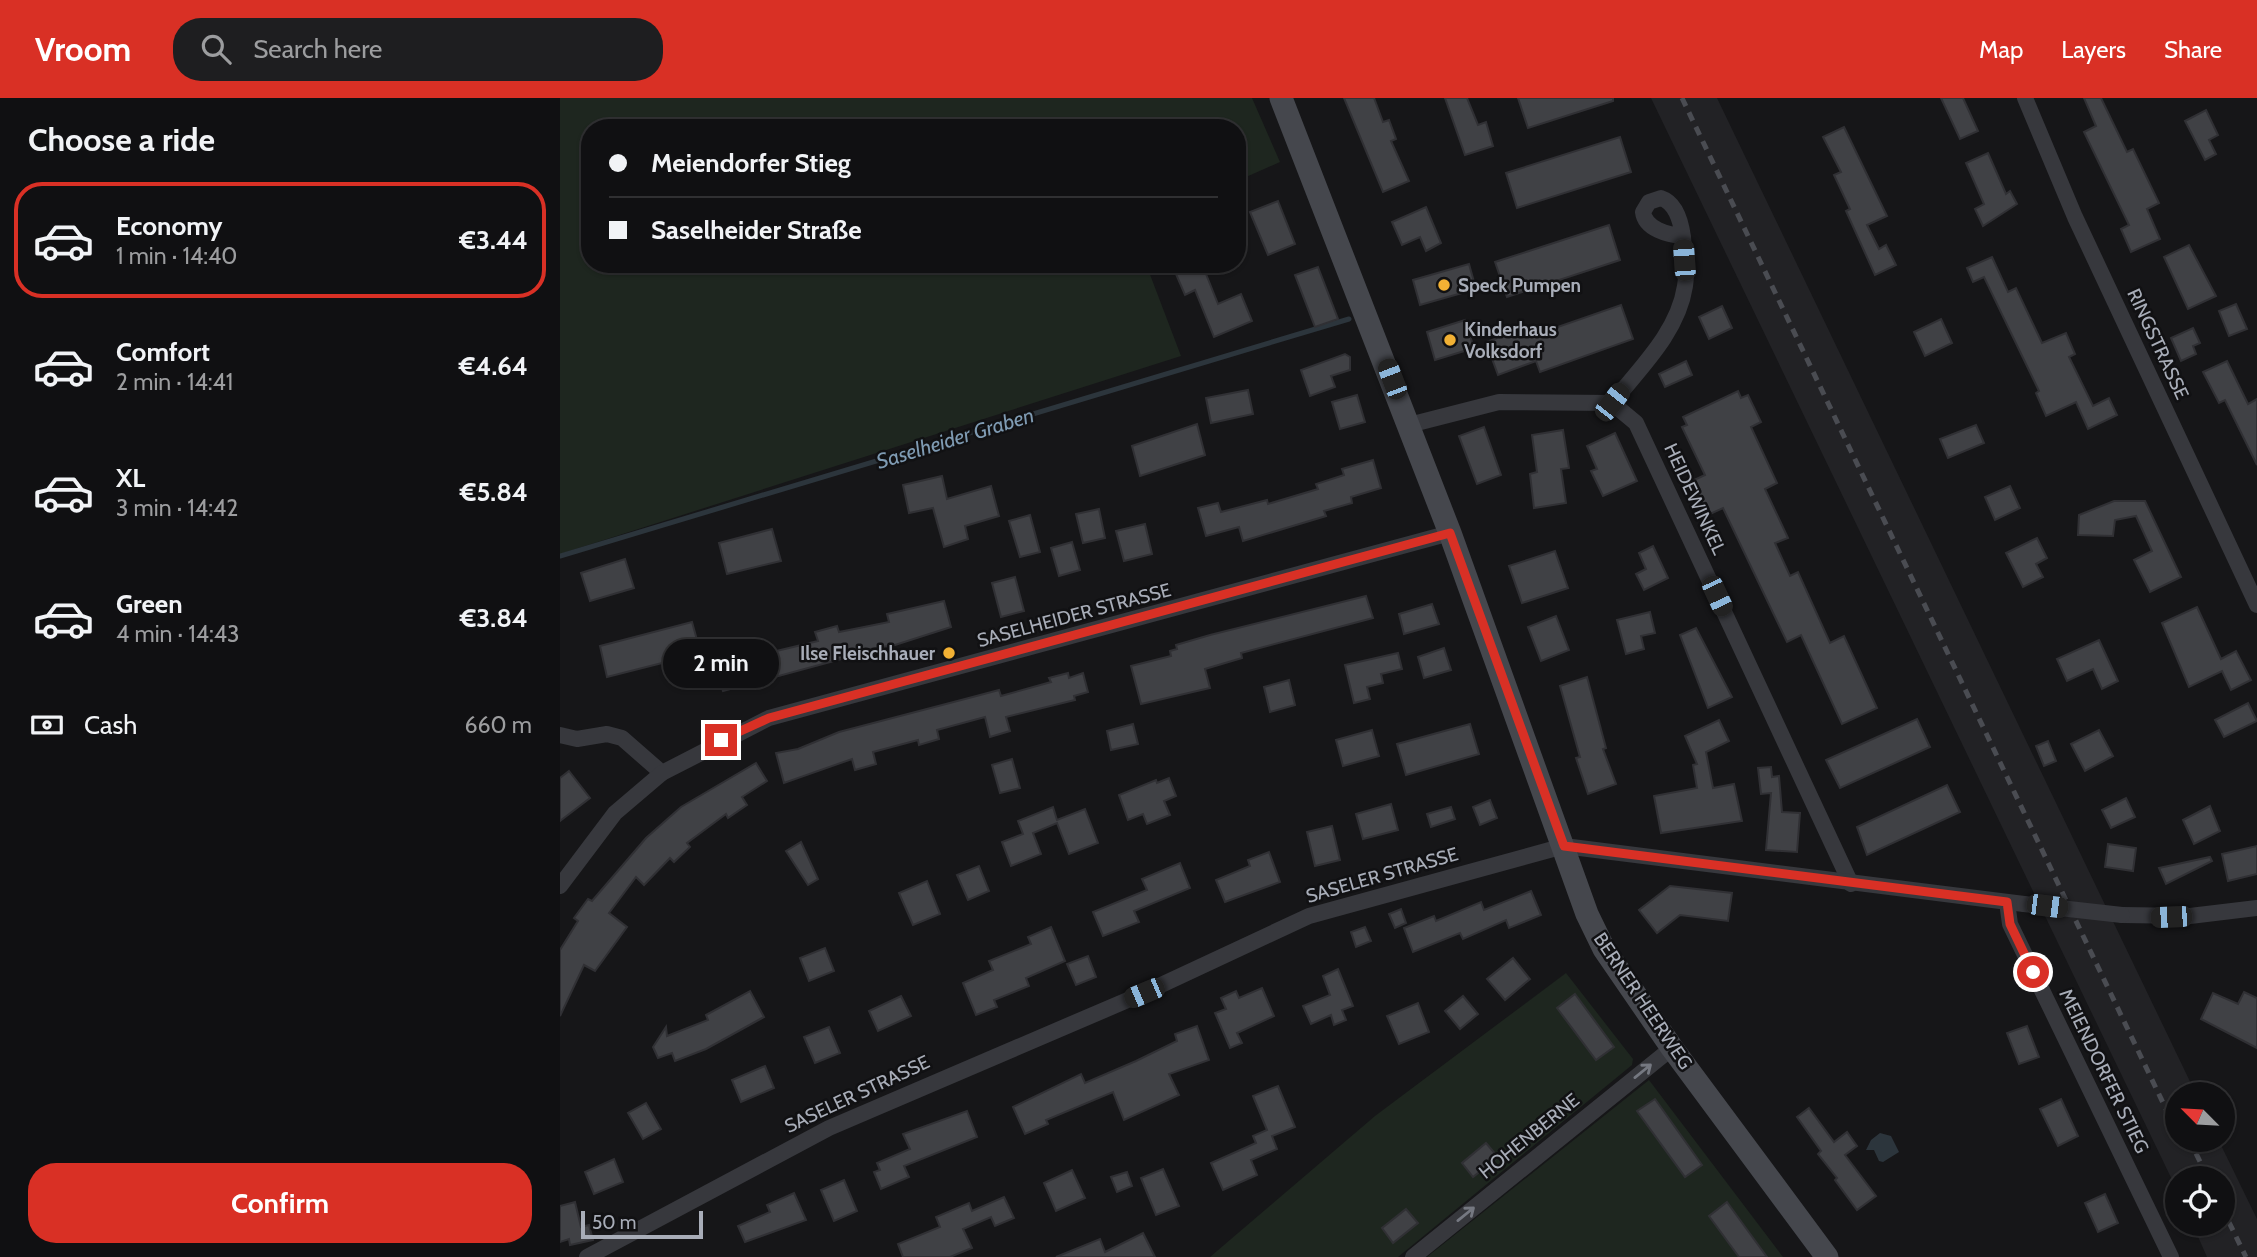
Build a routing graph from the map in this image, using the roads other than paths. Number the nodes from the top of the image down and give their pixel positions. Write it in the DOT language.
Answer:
graph roads {
  1 [pos="1280,98"];
  2 [pos="2025,98"];
  3 [pos="1683,236"];
  4 [pos="1612,402"];
  5 [pos="1409,425"];
  6 [pos="1450,533"];
  7 [pos="2257,605"];
  8 [pos="560,735"];
  9 [pos="662,773"];
  10 [pos="1564,846"];
  11 [pos="1851,884"];
  12 [pos="560,886"];
  13 [pos="2016,903"];
  14 [pos="2257,908"];
  15 [pos="1672,1048"];
  16 [pos="587,1257"];
  17 [pos="1413,1257"];
  18 [pos="1827,1257"];
  19 [pos="2171,1257"];
  1 -- 5 [label="main road, BERNER HEERWEG"];
  2 -- 7 [label="street, RINGSTRASSE"];
  3 -- 4 [label="street"];
  4 -- 5 [label="street"];
  4 -- 11 [label="street, HEIDEWINKEL"];
  5 -- 6 [label="main road, BERNER HEERWEG"];
  6 -- 9 [label="street, SASELHEIDER STRASSE"];
  6 -- 10 [label="main road, BERNER HEERWEG"];
  8 -- 9 [label="street"];
  9 -- 12 [label="street, SASELHEIDER STRASSE"];
  10 -- 11 [label="street, SASELER STRASSE"];
  10 -- 15 [label="main road, BERNER HEERWEG"];
  10 -- 16 [label="street, SASELER STRASSE"];
  11 -- 13 [label="street, SASELER STRASSE"];
  13 -- 14 [label="street, SASELER STRASSE, bridge"];
  13 -- 19 [label="street, MEIENDORFER STIEG"];
  17 -- 15 [label="street, HOHENBERNE, one-way"];
  15 -- 18 [label="main road, BERNER HEERWEG"];
}
